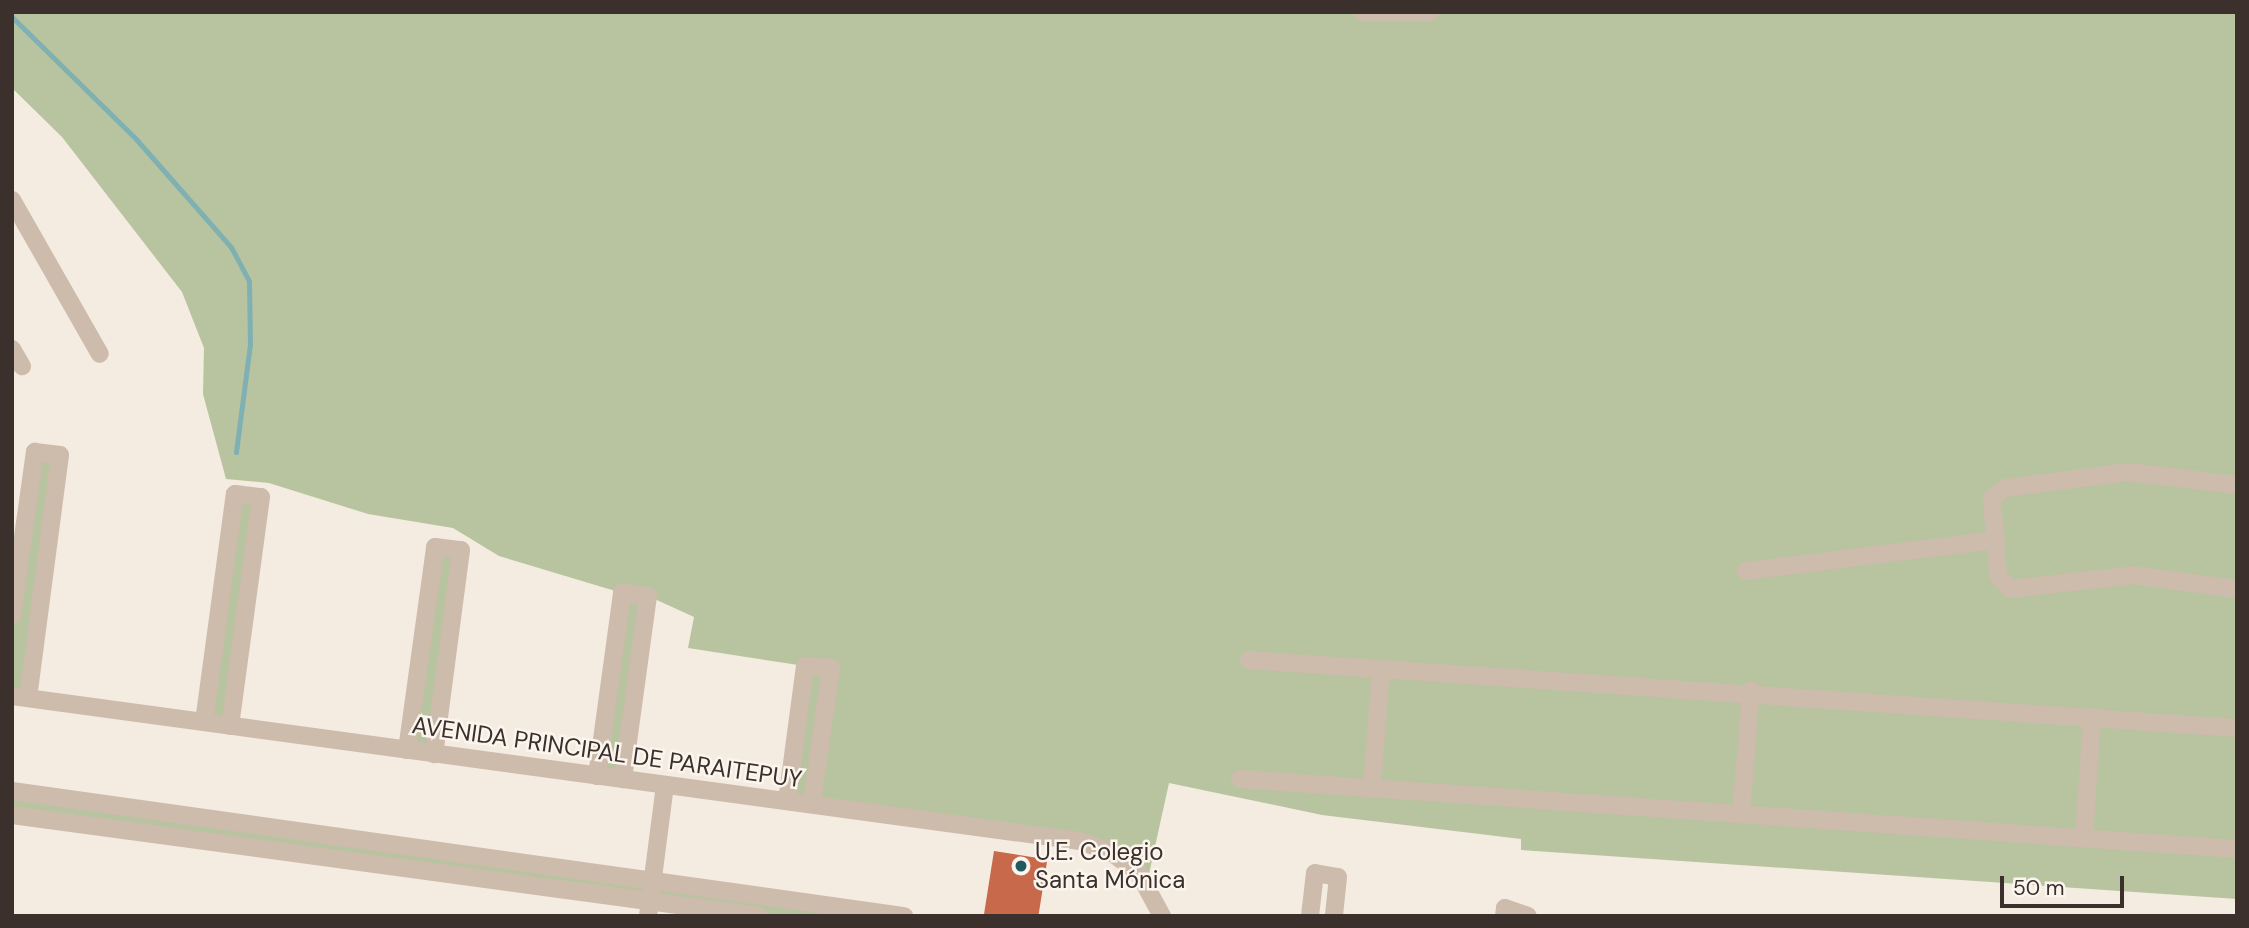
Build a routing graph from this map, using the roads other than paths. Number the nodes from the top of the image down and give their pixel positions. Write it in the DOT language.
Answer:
graph roads {
  1 [pos="1362,12"];
  2 [pos="1430,12"];
  3 [pos="12,200"];
  4 [pos="12,349"];
  5 [pos="100,354"];
  6 [pos="22,366"];
  7 [pos="2237,485"];
  8 [pos="1996,540"];
  9 [pos="1746,571"];
  10 [pos="2237,589"];
  11 [pos="12,615"];
  12 [pos="1249,660"];
  13 [pos="1381,668"];
  14 [pos="1751,690"];
  15 [pos="20,697"];
  16 [pos="2092,716"];
  17 [pos="204,722"];
  18 [pos="230,726"];
  19 [pos="2237,729"];
  20 [pos="407,750"];
  21 [pos="434,754"];
  22 [pos="597,776"];
  23 [pos="623,779"];
  24 [pos="1240,779"];
  25 [pos="665,785"];
  26 [pos="1373,789"];
  27 [pos="12,790"];
  28 [pos="787,801"];
  29 [pos="812,804"];
  30 [pos="1741,814"];
  31 [pos="12,815"];
  32 [pos="218,818"];
  33 [pos="2084,838"];
  34 [pos="216,842"];
  35 [pos="2237,849"];
  36 [pos="653,877"];
  37 [pos="649,908"];
  38 [pos="759,916"];
  39 [pos="904,916"];
  40 [pos="1162,916"];
  41 [pos="1310,916"];
  42 [pos="1334,916"];
  43 [pos="1504,916"];
  44 [pos="1528,916"];
  1 -- 2 [label="street"];
  3 -- 5 [label="street"];
  4 -- 6 [label="street"];
  7 -- 8 [label="street"];
  8 -- 9 [label="street"];
  8 -- 10 [label="street"];
  11 -- 15 [label="street"];
  12 -- 13 [label="street"];
  13 -- 14 [label="street"];
  13 -- 26 [label="street"];
  14 -- 16 [label="street"];
  14 -- 30 [label="street"];
  15 -- 17 [label="street, AVENIDA PRINCIPAL DE PARAITEPUY"];
  16 -- 19 [label="street"];
  16 -- 33 [label="street"];
  17 -- 18 [label="street, AVENIDA PRINCIPAL DE PARAITEPUY"];
  17 -- 18 [label="street"];
  18 -- 20 [label="street, AVENIDA PRINCIPAL DE PARAITEPUY"];
  20 -- 21 [label="street, AVENIDA PRINCIPAL DE PARAITEPUY"];
  20 -- 21 [label="street"];
  21 -- 22 [label="street, AVENIDA PRINCIPAL DE PARAITEPUY"];
  22 -- 23 [label="street, AVENIDA PRINCIPAL DE PARAITEPUY"];
  22 -- 23 [label="street"];
  23 -- 25 [label="street, AVENIDA PRINCIPAL DE PARAITEPUY"];
  24 -- 26 [label="street"];
  25 -- 28 [label="street, AVENIDA PRINCIPAL DE PARAITEPUY"];
  25 -- 36 [label="street"];
  26 -- 30 [label="street"];
  27 -- 32 [label="street"];
  28 -- 29 [label="street, AVENIDA PRINCIPAL DE PARAITEPUY"];
  28 -- 29 [label="street"];
  29 -- 40 [label="street, AVENIDA PRINCIPAL DE PARAITEPUY"];
  30 -- 33 [label="street"];
  31 -- 34 [label="street"];
  32 -- 34 [label="street"];
  32 -- 36 [label="street"];
  33 -- 35 [label="street"];
  34 -- 37 [label="street"];
  36 -- 37 [label="street"];
  36 -- 39 [label="street"];
  37 -- 38 [label="street"];
  41 -- 42 [label="street"];
  43 -- 44 [label="street"];
}
